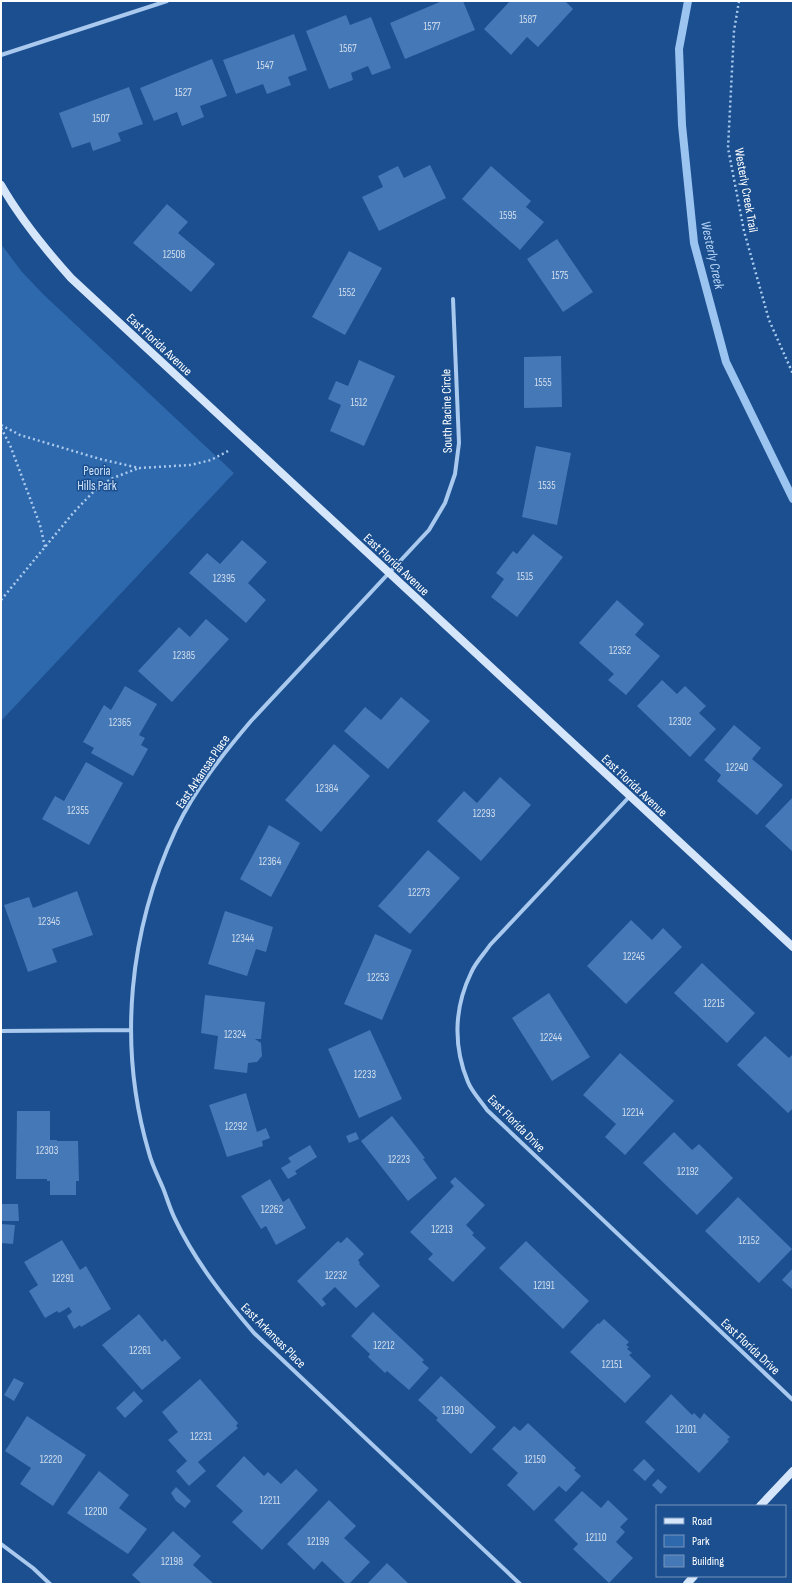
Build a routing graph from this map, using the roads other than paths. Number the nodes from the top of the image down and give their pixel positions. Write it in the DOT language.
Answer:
graph roads {
  1 [pos="167,1"];
  2 [pos="1,55"];
  3 [pos="1,185"];
  4 [pos="454,299"];
  5 [pos="390,574"];
  6 [pos="630,796"];
  7 [pos="793,947"];
  8 [pos="130,1030"];
  9 [pos="1,1031"];
  10 [pos="793,1400"];
  11 [pos="793,1471"];
  12 [pos="761,1505"];
  13 [pos="1,1544"];
  14 [pos="50,1584"];
  15 [pos="520,1584"];
  1 -- 2 [label="street"];
  3 -- 5 [label="street, East Florida Avenue"];
  4 -- 5 [label="street, South Racine Circle"];
  5 -- 6 [label="street, East Florida Avenue"];
  5 -- 8 [label="street, East Arkansas Place"];
  6 -- 7 [label="street, East Florida Avenue"];
  6 -- 10 [label="street, East Florida Drive"];
  8 -- 9 [label="street"];
  8 -- 15 [label="street, East Arkansas Place"];
  11 -- 12 [label="street"];
  13 -- 14 [label="street"];
}
